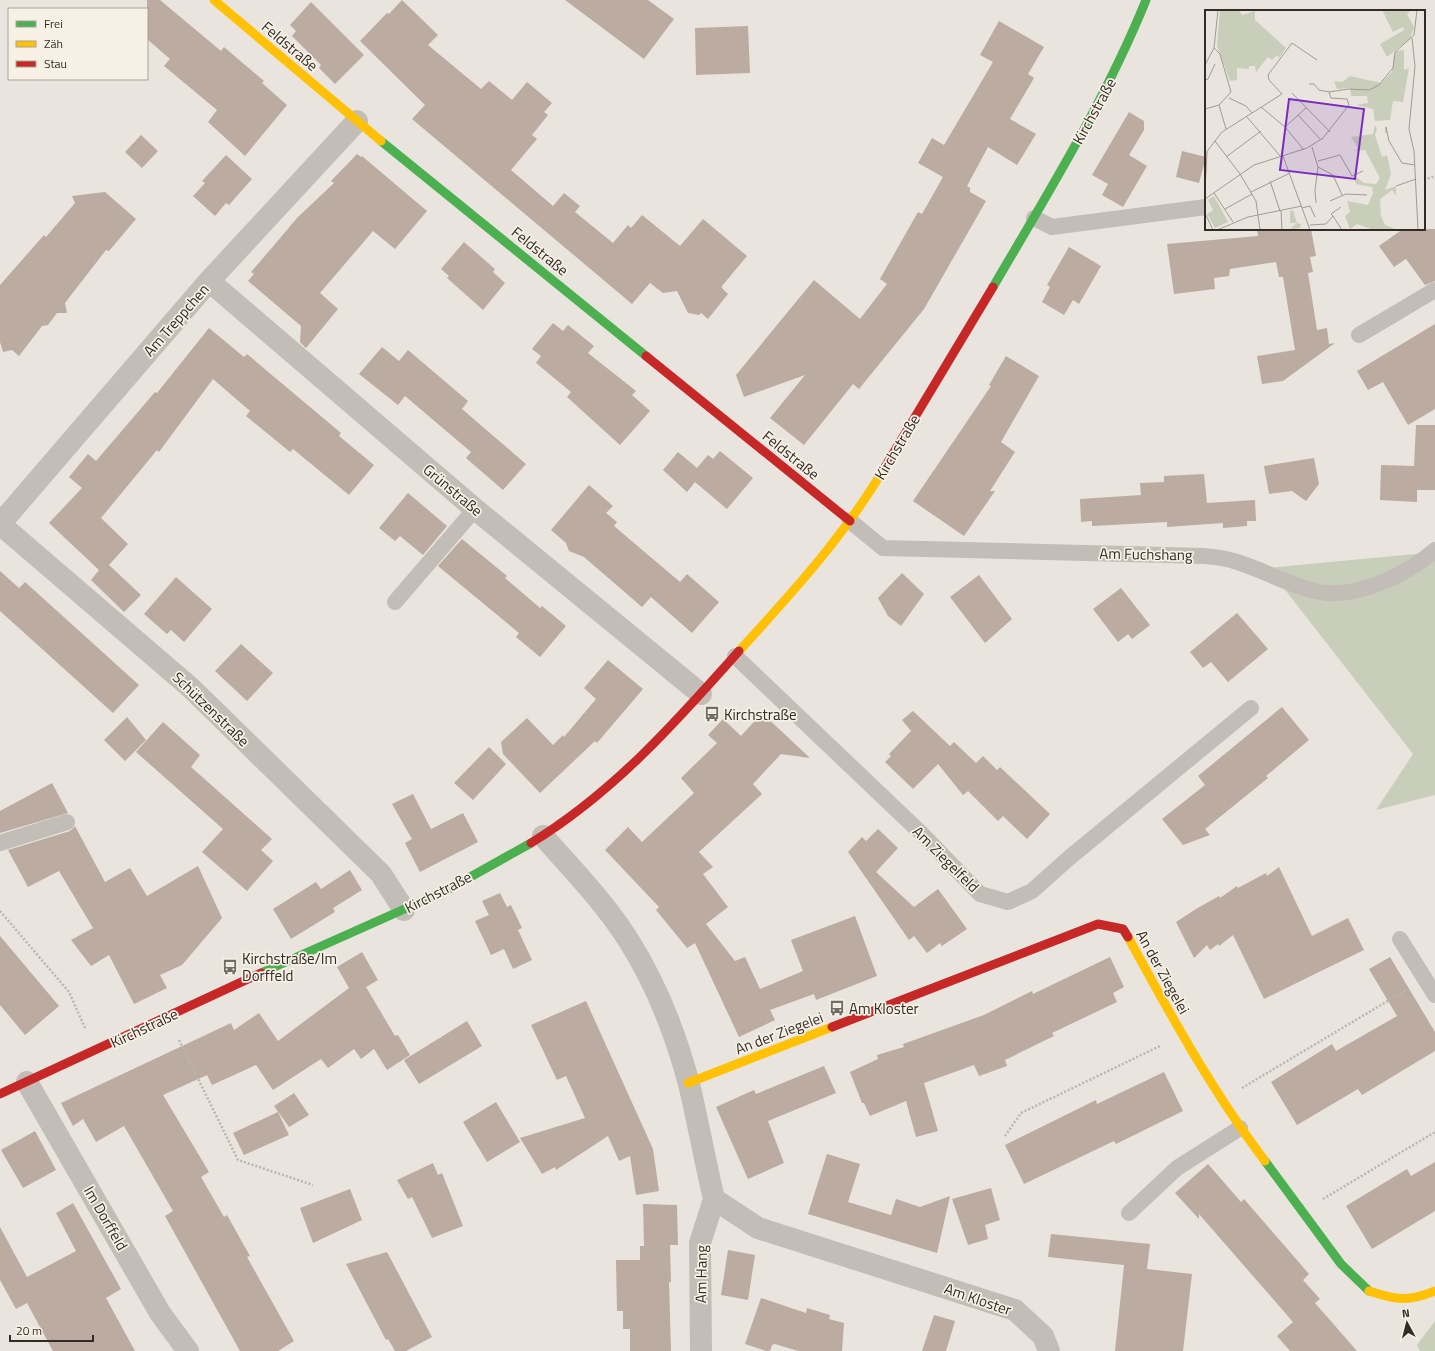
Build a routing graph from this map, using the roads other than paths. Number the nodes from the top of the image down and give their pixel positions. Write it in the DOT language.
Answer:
graph roads {
  1 [pos="214,0"];
  2 [pos="1146,0"];
  3 [pos="357,121"];
  4 [pos="1205,207"];
  5 [pos="1034,218"];
  6 [pos="209,281"];
  7 [pos="1435,290"];
  8 [pos="1359,335"];
  9 [pos="475,509"];
  10 [pos="850,521"];
  11 [pos="0,524"];
  12 [pos="1435,550"];
  13 [pos="395,602"];
  14 [pos="735,656"];
  15 [pos="701,694"];
  16 [pos="1251,708"];
  17 [pos="67,822"];
  18 [pos="543,836"];
  19 [pos="0,843"];
  20 [pos="404,910"];
  21 [pos="1400,939"];
  22 [pos="1435,995"];
  23 [pos="27,1082"];
  24 [pos="688,1083"];
  25 [pos="0,1094"];
  26 [pos="1240,1128"];
  27 [pos="714,1200"];
  28 [pos="1129,1213"];
  29 [pos="1435,1291"];
  30 [pos="188,1351"];
  31 [pos="701,1351"];
  32 [pos="1049,1351"];
  1 -- 3 [label="street, Feldstraße"];
  2 -- 5 [label="street, Kirchstraße"];
  3 -- 6 [label="street, Am Treppchen"];
  3 -- 10 [label="street, Feldstraße"];
  4 -- 5 [label="lane"];
  5 -- 10 [label="street, Kirchstraße"];
  6 -- 9 [label="street, Grünstraße"];
  6 -- 11 [label="street, Am Treppchen"];
  7 -- 8 [label="lane"];
  9 -- 13 [label="lane"];
  9 -- 15 [label="street, Grünstraße"];
  10 -- 12 [label="lane, Am Fuchshang"];
  10 -- 14 [label="street, Kirchstraße"];
  11 -- 20 [label="street, Schützenstraße"];
  14 -- 15 [label="street, Kirchstraße"];
  14 -- 16 [label="lane, Am Ziegelfeld"];
  15 -- 18 [label="street, Kirchstraße"];
  17 -- 19 [label="lane"];
  18 -- 20 [label="street, Kirchstraße"];
  18 -- 24 [label="street"];
  20 -- 23 [label="street, Kirchstraße"];
  21 -- 22 [label="lane"];
  23 -- 25 [label="street, Kirchstraße"];
  23 -- 30 [label="street, Im Dorffeld"];
  24 -- 26 [label="street, An der Ziegelei"];
  24 -- 27 [label="street"];
  26 -- 28 [label="lane"];
  26 -- 29 [label="street, An der Ziegelei"];
  27 -- 31 [label="street, Am Hang"];
  27 -- 32 [label="street, Am Kloster"];
}
